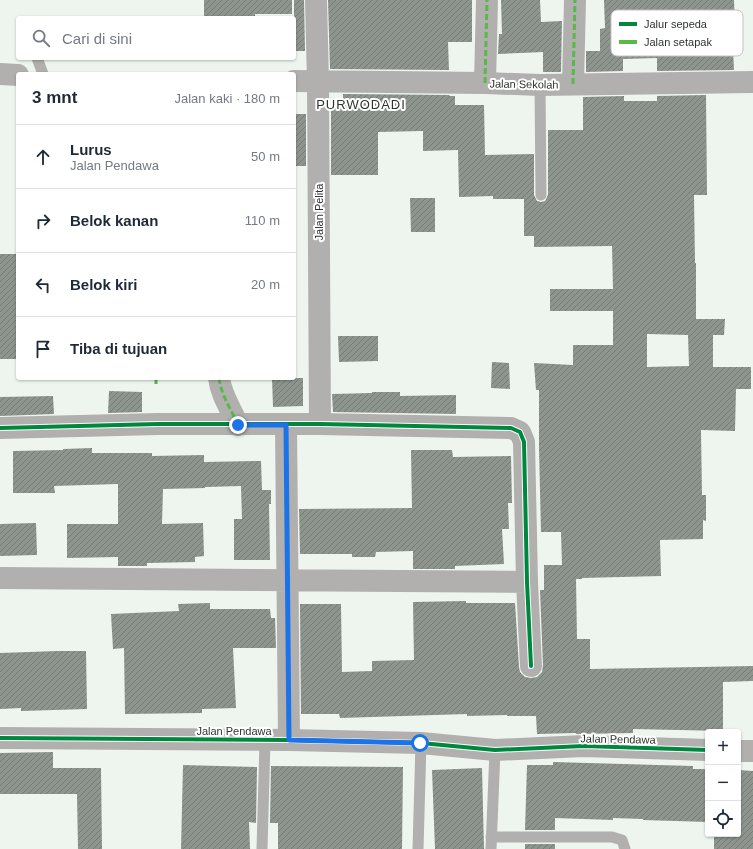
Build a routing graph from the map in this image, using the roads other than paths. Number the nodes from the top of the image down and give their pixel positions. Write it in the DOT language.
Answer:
graph roads {
  1 [pos="316,0"];
  2 [pos="487,0"];
  3 [pos="575,0"];
  4 [pos="38,60"];
  5 [pos="42,72"];
  6 [pos="0,74"];
  7 [pos="16,75"];
  8 [pos="296,81"];
  9 [pos="318,82"];
  10 [pos="753,82"];
  11 [pos="485,83"];
  12 [pos="540,84"];
  13 [pos="573,84"];
  14 [pos="541,195"];
  15 [pos="219,380"];
  16 [pos="320,424"];
  17 [pos="238,425"];
  18 [pos="286,425"];
  19 [pos="0,428"];
  20 [pos="0,578"];
  21 [pos="287,579"];
  22 [pos="527,582"];
  23 [pos="531,666"];
  24 [pos="0,738"];
  25 [pos="289,740"];
  26 [pos="265,741"];
  27 [pos="420,743"];
  28 [pos="495,750"];
  29 [pos="705,750"];
  30 [pos="741,751"];
  31 [pos="753,751"];
  32 [pos="491,837"];
  33 [pos="262,849"];
  34 [pos="418,849"];
  35 [pos="491,849"];
  36 [pos="625,849"];
  1 -- 9 [label="street, Jalan Pelita"];
  2 -- 11 [label="street"];
  3 -- 13 [label="street"];
  4 -- 5 [label="lane"];
  6 -- 7 [label="street"];
  8 -- 9 [label="street, Jalan Sekolah"];
  9 -- 11 [label="street, Jalan Sekolah"];
  9 -- 16 [label="street, Jalan Pelita"];
  10 -- 13 [label="street, Jalan Sekolah"];
  11 -- 12 [label="street, Jalan Sekolah"];
  12 -- 13 [label="street, Jalan Sekolah"];
  12 -- 14 [label="lane"];
  15 -- 17 [label="street"];
  16 -- 18 [label="street"];
  16 -- 22 [label="street"];
  17 -- 18 [label="street"];
  17 -- 19 [label="street"];
  18 -- 21 [label="street"];
  20 -- 21 [label="street"];
  21 -- 22 [label="street"];
  21 -- 25 [label="street"];
  22 -- 23 [label="street"];
  24 -- 26 [label="street, Jalan Pendawa"];
  25 -- 26 [label="street, Jalan Pendawa"];
  25 -- 27 [label="street, Jalan Pendawa"];
  26 -- 33 [label="lane"];
  27 -- 28 [label="street, Jalan Pendawa"];
  27 -- 34 [label="lane"];
  28 -- 29 [label="street, Jalan Pendawa"];
  28 -- 32 [label="lane"];
  30 -- 31 [label="street"];
  32 -- 35 [label="lane"];
  32 -- 36 [label="lane"];
}
